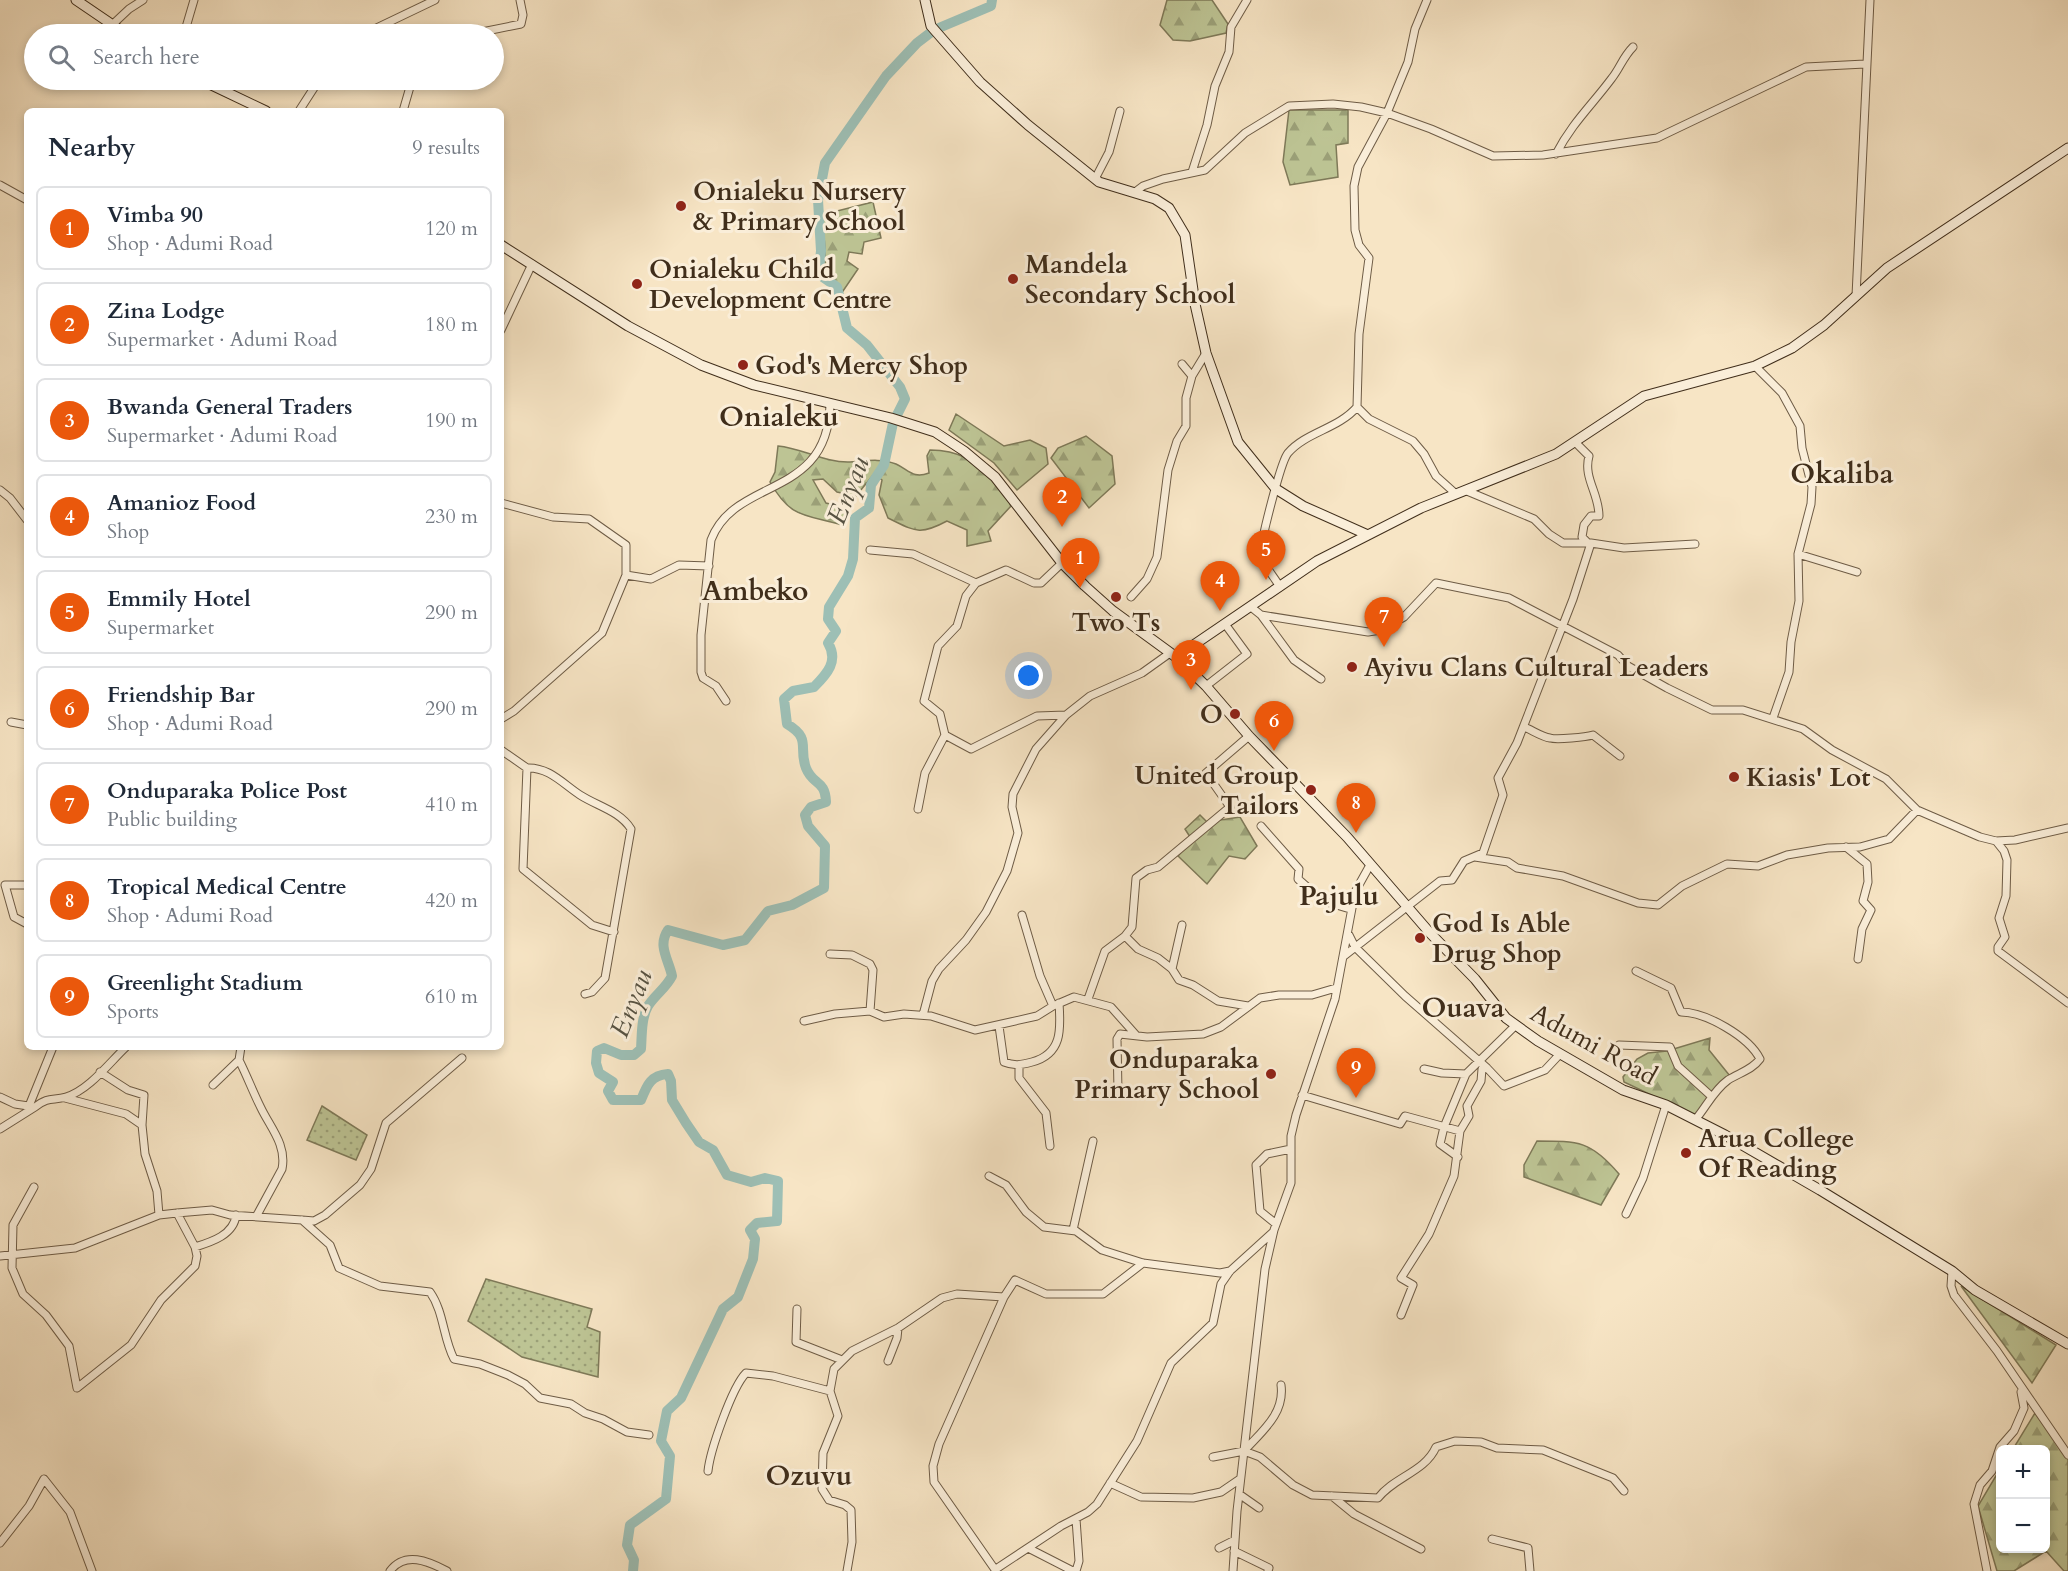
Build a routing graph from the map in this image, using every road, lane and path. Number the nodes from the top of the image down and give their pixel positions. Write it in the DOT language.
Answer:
graph roads {
  1 [pos="76,0"];
  2 [pos="143,0"];
  3 [pos="194,0"];
  4 [pos="435,0"];
  5 [pos="520,0"];
  6 [pos="925,0"];
  7 [pos="1248,0"];
  8 [pos="1427,0"];
  9 [pos="1870,0"];
  10 [pos="109,24"];
  11 [pos="114,24"];
  12 [pos="187,24"];
  13 [pos="385,24"];
  14 [pos="504,27"];
  15 [pos="1633,47"];
  16 [pos="1865,64"];
  17 [pos="221,90"];
  18 [pos="313,90"];
  19 [pos="409,90"];
  20 [pos="256,108"];
  21 [pos="301,108"];
  22 [pos="405,108"];
  23 [pos="1120,111"];
  24 [pos="1387,113"];
  25 [pos="2068,148"];
  26 [pos="1556,154"];
  27 [pos="1192,172"];
  28 [pos="1095,179"];
  29 [pos="0,185"];
  30 [pos="1135,192"];
  31 [pos="24,198"];
  32 [pos="504,247"];
  33 [pos="532,264"];
  34 [pos="1856,296"];
  35 [pos="504,324"];
  36 [pos="1206,353"];
  37 [pos="1182,364"];
  38 [pos="1755,366"];
  39 [pos="1192,376"];
  40 [pos="830,403"];
  41 [pos="1357,407"];
  42 [pos="1576,443"];
  43 [pos="1276,489"];
  44 [pos="0,490"];
  45 [pos="1467,491"];
  46 [pos="1456,494"];
  47 [pos="504,504"];
  48 [pos="24,516"];
  49 [pos="1368,535"];
  50 [pos="1591,543"];
  51 [pos="1695,544"];
  52 [pos="870,550"];
  53 [pos="1798,554"];
  54 [pos="1062,563"];
  55 [pos="709,566"];
  56 [pos="1857,572"];
  57 [pos="626,575"];
  58 [pos="976,583"];
  59 [pos="1280,587"];
  60 [pos="1131,597"];
  61 [pos="1251,607"];
  62 [pos="1261,615"];
  63 [pos="1225,624"];
  64 [pos="1562,628"];
  65 [pos="1173,655"];
  66 [pos="1321,680"];
  67 [pos="1206,686"];
  68 [pos="726,701"];
  69 [pos="1066,715"];
  70 [pos="504,717"];
  71 [pos="1773,718"];
  72 [pos="11,722"];
  73 [pos="24,724"];
  74 [pos="1524,727"];
  75 [pos="945,735"];
  76 [pos="1249,736"];
  77 [pos="504,752"];
  78 [pos="1620,756"];
  79 [pos="527,768"];
  80 [pos="918,809"];
  81 [pos="1917,810"];
  82 [pos="1261,826"];
  83 [pos="2068,828"];
  84 [pos="1996,841"];
  85 [pos="1846,847"];
  86 [pos="1475,857"];
  87 [pos="1370,865"];
  88 [pos="24,885"];
  89 [pos="1409,907"];
  90 [pos="1350,909"];
  91 [pos="1022,915"];
  92 [pos="24,922"];
  93 [pos="1182,925"];
  94 [pos="614,932"];
  95 [pos="1349,935"];
  96 [pos="1125,936"];
  97 [pos="1355,947"];
  98 [pos="830,954"];
  99 [pos="1858,958"];
  100 [pos="1340,960"];
  101 [pos="1172,969"];
  102 [pos="1636,971"];
  103 [pos="1336,988"];
  104 [pos="585,994"];
  105 [pos="1088,999"];
  106 [pos="2068,1003"];
  107 [pos="1056,1004"];
  108 [pos="1248,1006"];
  109 [pos="870,1011"];
  110 [pos="923,1015"];
  111 [pos="804,1022"];
  112 [pos="1516,1025"];
  113 [pos="999,1026"];
  114 [pos="1136,1035"];
  115 [pos="1619,1046"];
  116 [pos="52,1050"];
  117 [pos="123,1050"];
  118 [pos="241,1050"];
  119 [pos="1560,1054"];
  120 [pos="462,1058"];
  121 [pos="1479,1059"];
  122 [pos="239,1060"];
  123 [pos="1019,1066"];
  124 [pos="1487,1068"];
  125 [pos="1424,1069"];
  126 [pos="100,1072"];
  127 [pos="1466,1074"];
  128 [pos="213,1085"];
  129 [pos="1118,1092"];
  130 [pos="1302,1095"];
  131 [pos="1711,1096"];
  132 [pos="0,1097"];
  133 [pos="65,1098"];
  134 [pos="32,1106"];
  135 [pos="1666,1106"];
  136 [pos="1695,1120"];
  137 [pos="142,1125"];
  138 [pos="1444,1127"];
  139 [pos="0,1129"];
  140 [pos="1461,1131"];
  141 [pos="1093,1141"];
  142 [pos="1050,1146"];
  143 [pos="1291,1149"];
  144 [pos="1458,1157"];
  145 [pos="989,1176"];
  146 [pos="34,1187"];
  147 [pos="177,1213"];
  148 [pos="1626,1214"];
  149 [pos="159,1215"];
  150 [pos="236,1215"];
  151 [pos="257,1215"];
  152 [pos="302,1220"];
  153 [pos="1275,1227"];
  154 [pos="1073,1230"];
  155 [pos="195,1247"];
  156 [pos="10,1255"];
  157 [pos="0,1256"];
  158 [pos="1143,1263"];
  159 [pos="1953,1270"];
  160 [pos="1230,1271"];
  161 [pos="1004,1298"];
  162 [pos="797,1309"];
  163 [pos="1401,1315"];
  164 [pos="898,1328"];
  165 [pos="2068,1344"];
  166 [pos="842,1360"];
  167 [pos="888,1361"];
  168 [pos="2016,1381"];
  169 [pos="1281,1385"];
  170 [pos="830,1391"];
  171 [pos="649,1435"];
  172 [pos="1244,1451"];
  173 [pos="2068,1455"];
  174 [pos="1213,1456"];
  175 [pos="708,1471"];
  176 [pos="1240,1479"];
  177 [pos="1110,1484"];
  178 [pos="1624,1491"];
  179 [pos="1239,1494"];
  180 [pos="1332,1496"];
  181 [pos="1259,1508"];
  182 [pos="1076,1519"];
  183 [pos="1492,1539"];
  184 [pos="1235,1540"];
  185 [pos="0,1543"];
  186 [pos="1028,1548"];
  187 [pos="1219,1548"];
  188 [pos="1421,1549"];
  189 [pos="1234,1551"];
  190 [pos="996,1570"];
  191 [pos="92,1571"];
  192 [pos="390,1571"];
  193 [pos="447,1571"];
  194 [pos="847,1571"];
  195 [pos="1075,1571"];
  196 [pos="1233,1571"];
  197 [pos="1268,1571"];
  198 [pos="1530,1571"];
  199 [pos="1987,1571"];
  1 -- 10 [label="main road"];
  2 -- 11 [label="street"];
  3 -- 12 [label="street"];
  4 -- 13 [label="street"];
  5 -- 14 [label="street"];
  6 -- 28 [label="main road"];
  7 -- 27 [label="street"];
  8 -- 24 [label="street"];
  9 -- 16 [label="street"];
  15 -- 26 [label="street"];
  16 -- 26 [label="street"];
  16 -- 34 [label="street"];
  17 -- 20 [label="main road"];
  18 -- 21 [label="street"];
  19 -- 22 [label="street"];
  23 -- 28 [label="street"];
  24 -- 26 [label="street"];
  24 -- 27 [label="street"];
  24 -- 41 [label="street"];
  25 -- 34 [label="main road"];
  27 -- 30 [label="street"];
  28 -- 30 [label="main road"];
  29 -- 31 [label="street"];
  30 -- 36 [label="main road"];
  32 -- 33 [label="main road, Adumi Road"];
  33 -- 35 [label="street"];
  33 -- 40 [label="main road, Adumi Road"];
  34 -- 38 [label="main road"];
  36 -- 39 [label="street"];
  36 -- 43 [label="main road"];
  37 -- 39 [label="street"];
  38 -- 42 [label="main road"];
  38 -- 53 [label="street"];
  39 -- 60 [label="street"];
  40 -- 54 [label="main road, Adumi Road"];
  40 -- 55 [label="street"];
  41 -- 43 [label="street"];
  41 -- 46 [label="street"];
  42 -- 45 [label="main road"];
  42 -- 50 [label="street"];
  43 -- 49 [label="main road"];
  43 -- 59 [label="street"];
  44 -- 48 [label="street"];
  45 -- 46 [label="main road"];
  45 -- 50 [label="street"];
  46 -- 49 [label="main road"];
  47 -- 57 [label="street"];
  49 -- 59 [label="main road"];
  50 -- 51 [label="street"];
  50 -- 64 [label="street"];
  52 -- 58 [label="street"];
  53 -- 56 [label="street"];
  53 -- 71 [label="street"];
  54 -- 58 [label="street"];
  54 -- 65 [label="main road, Adumi Road"];
  55 -- 57 [label="street"];
  55 -- 68 [label="street"];
  57 -- 70 [label="street"];
  58 -- 75 [label="street"];
  59 -- 61 [label="main road"];
  61 -- 62 [label="street"];
  61 -- 63 [label="main road"];
  62 -- 64 [label="street"];
  62 -- 66 [label="street"];
  63 -- 65 [label="main road"];
  63 -- 67 [label="street"];
  64 -- 71 [label="street"];
  64 -- 74 [label="street"];
  65 -- 67 [label="main road, Adumi Road"];
  65 -- 69 [label="street"];
  67 -- 76 [label="main road, Adumi Road"];
  69 -- 75 [label="street"];
  69 -- 110 [label="street"];
  71 -- 81 [label="street"];
  72 -- 73 [label="street"];
  74 -- 78 [label="street"];
  74 -- 86 [label="street"];
  75 -- 80 [label="street"];
  76 -- 87 [label="main road, Adumi Road"];
  76 -- 96 [label="street"];
  77 -- 79 [label="street"];
  79 -- 94 [label="street"];
  79 -- 94 [label="street"];
  81 -- 84 [label="street"];
  81 -- 85 [label="street"];
  82 -- 90 [label="street"];
  83 -- 84 [label="street"];
  84 -- 106 [label="street"];
  85 -- 86 [label="street"];
  85 -- 99 [label="street"];
  86 -- 89 [label="street"];
  87 -- 89 [label="main road, Adumi Road"];
  87 -- 90 [label="street"];
  88 -- 92 [label="street"];
  89 -- 97 [label="street"];
  89 -- 112 [label="main road, Adumi Road"];
  90 -- 95 [label="street"];
  91 -- 107 [label="street"];
  93 -- 101 [label="street"];
  94 -- 104 [label="street"];
  95 -- 97 [label="street"];
  95 -- 100 [label="street"];
  96 -- 101 [label="street"];
  96 -- 105 [label="street"];
  97 -- 100 [label="street"];
  97 -- 121 [label="street"];
  98 -- 109 [label="street"];
  100 -- 103 [label="street"];
  101 -- 108 [label="street"];
  102 -- 131 [label="street"];
  103 -- 108 [label="street"];
  103 -- 130 [label="street"];
  105 -- 107 [label="street"];
  105 -- 114 [label="street"];
  107 -- 113 [label="street"];
  107 -- 123 [label="street"];
  108 -- 114 [label="street"];
  109 -- 110 [label="street"];
  109 -- 111 [label="street"];
  110 -- 113 [label="street"];
  112 -- 119 [label="main road, Adumi Road"];
  112 -- 121 [label="street"];
  113 -- 123 [label="street"];
  114 -- 129 [label="street"];
  115 -- 131 [label="street"];
  116 -- 134 [label="street"];
  117 -- 126 [label="street"];
  118 -- 122 [label="street"];
  119 -- 124 [label="street"];
  119 -- 135 [label="main road, Adumi Road"];
  120 -- 152 [label="street"];
  121 -- 124 [label="street"];
  121 -- 127 [label="street"];
  122 -- 128 [label="street"];
  122 -- 151 [label="street"];
  123 -- 142 [label="street"];
  124 -- 140 [label="street"];
  125 -- 127 [label="street"];
  126 -- 133 [label="street"];
  126 -- 137 [label="street"];
  127 -- 138 [label="street"];
  130 -- 138 [label="street"];
  130 -- 143 [label="street"];
  131 -- 136 [label="street"];
  132 -- 134 [label="street"];
  133 -- 134 [label="street"];
  133 -- 137 [label="street"];
  134 -- 139 [label="street"];
  135 -- 136 [label="main road, Adumi Road"];
  135 -- 148 [label="street"];
  136 -- 159 [label="main road, Adumi Road"];
  137 -- 149 [label="street"];
  138 -- 140 [label="street"];
  138 -- 144 [label="street"];
  140 -- 144 [label="street"];
  141 -- 154 [label="street"];
  143 -- 153 [label="street"];
  143 -- 153 [label="street"];
  144 -- 163 [label="street"];
  145 -- 154 [label="street"];
  146 -- 156 [label="street"];
  147 -- 149 [label="street"];
  147 -- 150 [label="street"];
  147 -- 155 [label="street"];
  149 -- 156 [label="street"];
  150 -- 151 [label="street"];
  150 -- 155 [label="street"];
  151 -- 152 [label="street"];
  152 -- 171 [label="street"];
  153 -- 160 [label="street"];
  153 -- 172 [label="street"];
  154 -- 158 [label="street"];
  155 -- 156 [label="street"];
  156 -- 157 [label="street"];
  158 -- 160 [label="street"];
  158 -- 161 [label="street"];
  159 -- 165 [label="main road, Adumi Road"];
  159 -- 168 [label="street"];
  160 -- 177 [label="street"];
  161 -- 164 [label="street"];
  161 -- 190 [label="street"];
  162 -- 166 [label="street"];
  164 -- 166 [label="street"];
  164 -- 167 [label="street"];
  166 -- 170 [label="street"];
  168 -- 173 [label="street"];
  168 -- 199 [label="street"];
  169 -- 172 [label="street"];
  170 -- 175 [label="street"];
  170 -- 194 [label="street"];
  172 -- 174 [label="street"];
  172 -- 176 [label="street"];
  172 -- 180 [label="street"];
  176 -- 177 [label="street"];
  176 -- 179 [label="street"];
  177 -- 182 [label="street"];
  178 -- 180 [label="street"];
  179 -- 181 [label="street"];
  179 -- 184 [label="street"];
  180 -- 188 [label="street"];
  182 -- 186 [label="street"];
  182 -- 195 [label="street"];
  183 -- 198 [label="street"];
  184 -- 187 [label="street"];
  184 -- 189 [label="street"];
  185 -- 191 [label="street"];
  186 -- 190 [label="street"];
  186 -- 195 [label="street"];
  189 -- 196 [label="street"];
  189 -- 197 [label="street"];
  192 -- 193 [label="street"];
}
